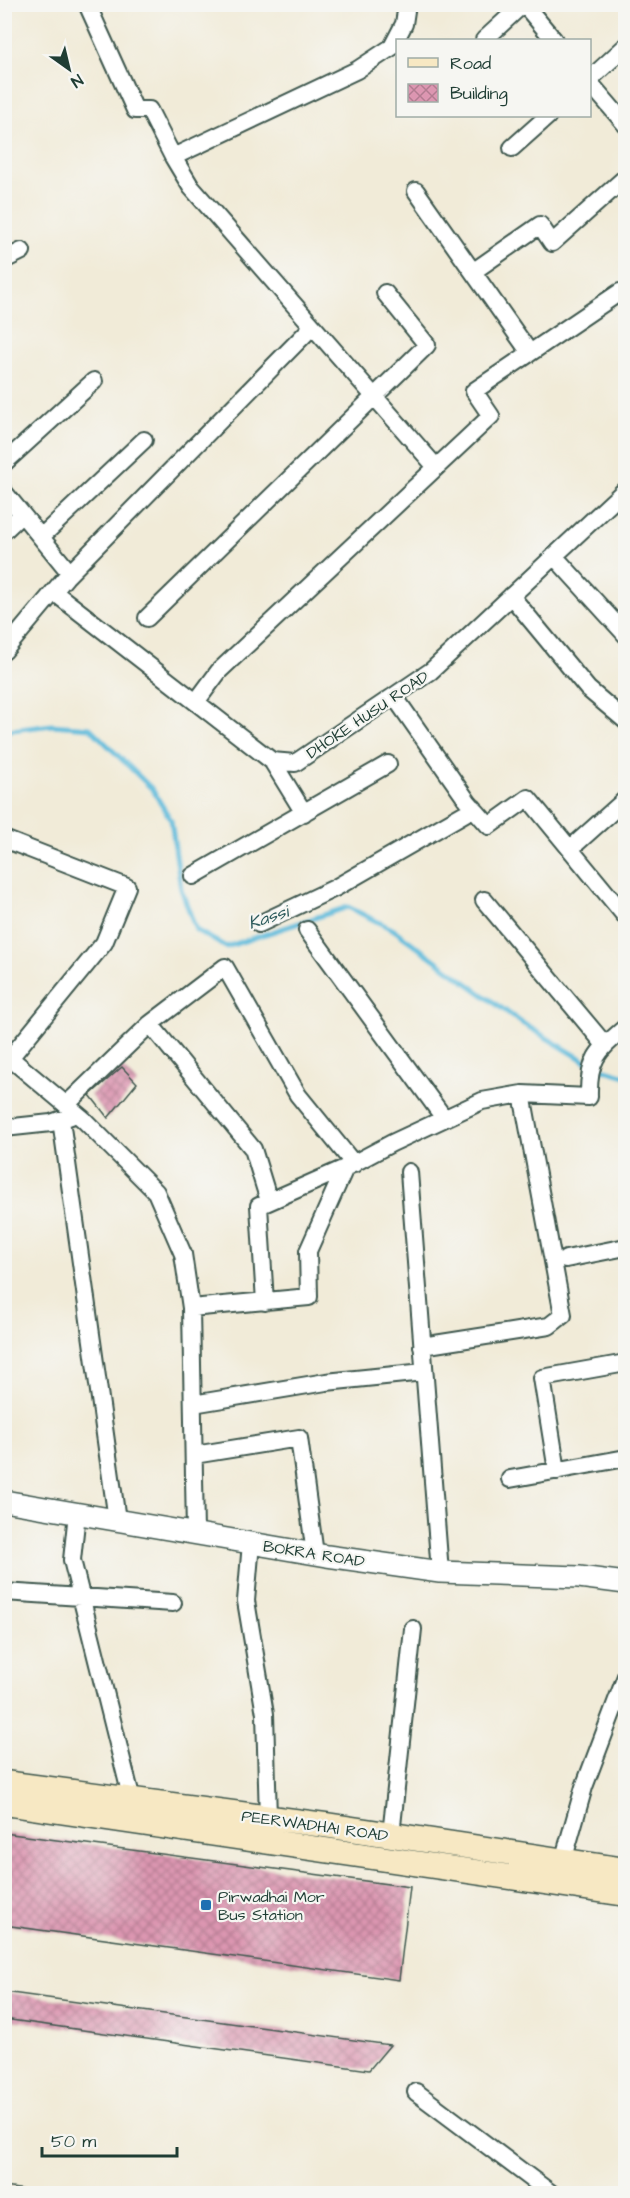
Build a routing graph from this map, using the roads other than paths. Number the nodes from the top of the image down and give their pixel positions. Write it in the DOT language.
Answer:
graph roads {
  1 [pos="87,4"];
  2 [pos="407,4"];
  3 [pos="524,4"];
  4 [pos="396,39"];
  5 [pos="396,39"];
  6 [pos="485,39"];
  7 [pos="553,39"];
  8 [pos="626,46"];
  9 [pos="591,80"];
  10 [pos="591,82"];
  11 [pos="547,117"];
  12 [pos="626,125"];
  13 [pos="512,148"];
  14 [pos="173,157"];
  15 [pos="626,177"];
  16 [pos="416,191"];
  17 [pos="22,251"];
  18 [pos="4,260"];
  19 [pos="474,271"];
  20 [pos="385,293"];
  21 [pos="626,298"];
  22 [pos="312,327"];
  23 [pos="530,353"];
  24 [pos="94,381"];
  25 [pos="374,397"];
  26 [pos="144,440"];
  27 [pos="4,463"];
  28 [pos="436,467"];
  29 [pos="626,489"];
  30 [pos="4,492"];
  31 [pos="22,514"];
  32 [pos="4,531"];
  33 [pos="41,537"];
  34 [pos="554,556"];
  35 [pos="69,573"];
  36 [pos="59,596"];
  37 [pos="511,596"];
  38 [pos="147,618"];
  39 [pos="626,635"];
  40 [pos="4,651"];
  41 [pos="394,696"];
  42 [pos="196,702"];
  43 [pos="626,721"];
  44 [pos="272,761"];
  45 [pos="388,764"];
  46 [pos="626,799"];
  47 [pos="474,808"];
  48 [pos="304,813"];
  49 [pos="4,839"];
  50 [pos="570,849"];
  51 [pos="193,876"];
  52 [pos="484,900"];
  53 [pos="626,917"];
  54 [pos="259,924"];
  55 [pos="307,930"];
  56 [pos="150,1024"];
  57 [pos="626,1027"];
  58 [pos="605,1045"];
  59 [pos="7,1055"];
  60 [pos="522,1094"];
  61 [pos="68,1113"];
  62 [pos="444,1118"];
  63 [pos="4,1128"];
  64 [pos="350,1166"];
  65 [pos="409,1172"];
  66 [pos="269,1201"];
  67 [pos="626,1247"];
  68 [pos="566,1258"];
  69 [pos="265,1302"];
  70 [pos="191,1308"];
  71 [pos="423,1346"];
  72 [pos="626,1363"];
  73 [pos="424,1372"];
  74 [pos="193,1404"];
  75 [pos="194,1455"];
  76 [pos="626,1458"];
  77 [pos="557,1471"];
  78 [pos="510,1479"];
  79 [pos="4,1501"];
  80 [pos="77,1513"];
  81 [pos="117,1520"];
  82 [pos="195,1533"];
  83 [pos="251,1543"];
  84 [pos="315,1554"];
  85 [pos="440,1572"];
  86 [pos="626,1583"];
  87 [pos="4,1592"];
  88 [pos="81,1598"];
  89 [pos="173,1603"];
  90 [pos="413,1629"];
  91 [pos="626,1676"];
  92 [pos="4,1783"];
  93 [pos="132,1800"];
  94 [pos="4,1803"];
  95 [pos="268,1818"];
  96 [pos="391,1835"];
  97 [pos="563,1861"];
  98 [pos="626,1870"];
  99 [pos="626,1894"];
  100 [pos="416,2092"];
  101 [pos="552,2193"];
  1 -- 14 [label="street"];
  2 -- 5 [label="street"];
  3 -- 6 [label="street"];
  3 -- 7 [label="street"];
  4 -- 14 [label="street"];
  8 -- 9 [label="street"];
  10 -- 12 [label="street"];
  11 -- 13 [label="street"];
  14 -- 22 [label="street"];
  15 -- 19 [label="street"];
  16 -- 19 [label="street"];
  17 -- 18 [label="street"];
  19 -- 23 [label="street"];
  20 -- 25 [label="street"];
  21 -- 23 [label="street"];
  22 -- 25 [label="street"];
  22 -- 35 [label="street"];
  23 -- 28 [label="street"];
  24 -- 27 [label="street"];
  25 -- 28 [label="street"];
  25 -- 38 [label="street"];
  26 -- 33 [label="street"];
  28 -- 42 [label="street"];
  29 -- 34 [label="street, DHOKE HUSU ROAD"];
  30 -- 31 [label="street"];
  31 -- 32 [label="street"];
  31 -- 33 [label="street"];
  33 -- 35 [label="street"];
  34 -- 37 [label="street, DHOKE HUSU ROAD"];
  34 -- 39 [label="street"];
  35 -- 40 [label="street"];
  36 -- 42 [label="street"];
  37 -- 41 [label="street, DHOKE HUSU ROAD"];
  37 -- 43 [label="street"];
  41 -- 44 [label="street, DHOKE HUSU ROAD"];
  41 -- 47 [label="street"];
  42 -- 44 [label="street"];
  44 -- 48 [label="street"];
  45 -- 48 [label="street"];
  46 -- 50 [label="street"];
  47 -- 50 [label="street"];
  47 -- 54 [label="street"];
  48 -- 51 [label="street"];
  49 -- 59 [label="street"];
  50 -- 53 [label="street"];
  52 -- 58 [label="street"];
  55 -- 62 [label="street"];
  56 -- 61 [label="street"];
  56 -- 64 [label="street"];
  56 -- 66 [label="street"];
  57 -- 58 [label="street"];
  58 -- 60 [label="street"];
  59 -- 61 [label="street"];
  60 -- 62 [label="street"];
  60 -- 71 [label="street"];
  61 -- 63 [label="street"];
  61 -- 70 [label="street"];
  61 -- 81 [label="street"];
  62 -- 64 [label="street"];
  64 -- 66 [label="street"];
  64 -- 69 [label="street"];
  65 -- 71 [label="street"];
  66 -- 69 [label="street"];
  67 -- 68 [label="street"];
  69 -- 70 [label="street"];
  70 -- 74 [label="street"];
  71 -- 73 [label="street"];
  72 -- 77 [label="street"];
  73 -- 74 [label="street"];
  73 -- 85 [label="street"];
  74 -- 75 [label="street"];
  75 -- 82 [label="street"];
  75 -- 84 [label="street"];
  76 -- 77 [label="street"];
  77 -- 78 [label="street"];
  79 -- 80 [label="street, BOKRA ROAD"];
  80 -- 81 [label="street, BOKRA ROAD"];
  80 -- 88 [label="street"];
  81 -- 82 [label="street, BOKRA ROAD"];
  82 -- 83 [label="street, BOKRA ROAD"];
  83 -- 84 [label="street, BOKRA ROAD"];
  83 -- 95 [label="street"];
  84 -- 85 [label="street, BOKRA ROAD"];
  85 -- 86 [label="street, BOKRA ROAD"];
  87 -- 88 [label="street"];
  88 -- 89 [label="street"];
  88 -- 93 [label="street"];
  90 -- 96 [label="street"];
  91 -- 97 [label="street"];
  92 -- 93 [label="main road, PEERWADHAI ROAD"];
  93 -- 95 [label="main road, PEERWADHAI ROAD"];
  94 -- 99 [label="main road"];
  95 -- 96 [label="main road, PEERWADHAI ROAD"];
  96 -- 97 [label="main road, PEERWADHAI ROAD"];
  97 -- 98 [label="main road, PEERWADHAI ROAD"];
  100 -- 101 [label="street"];
}
